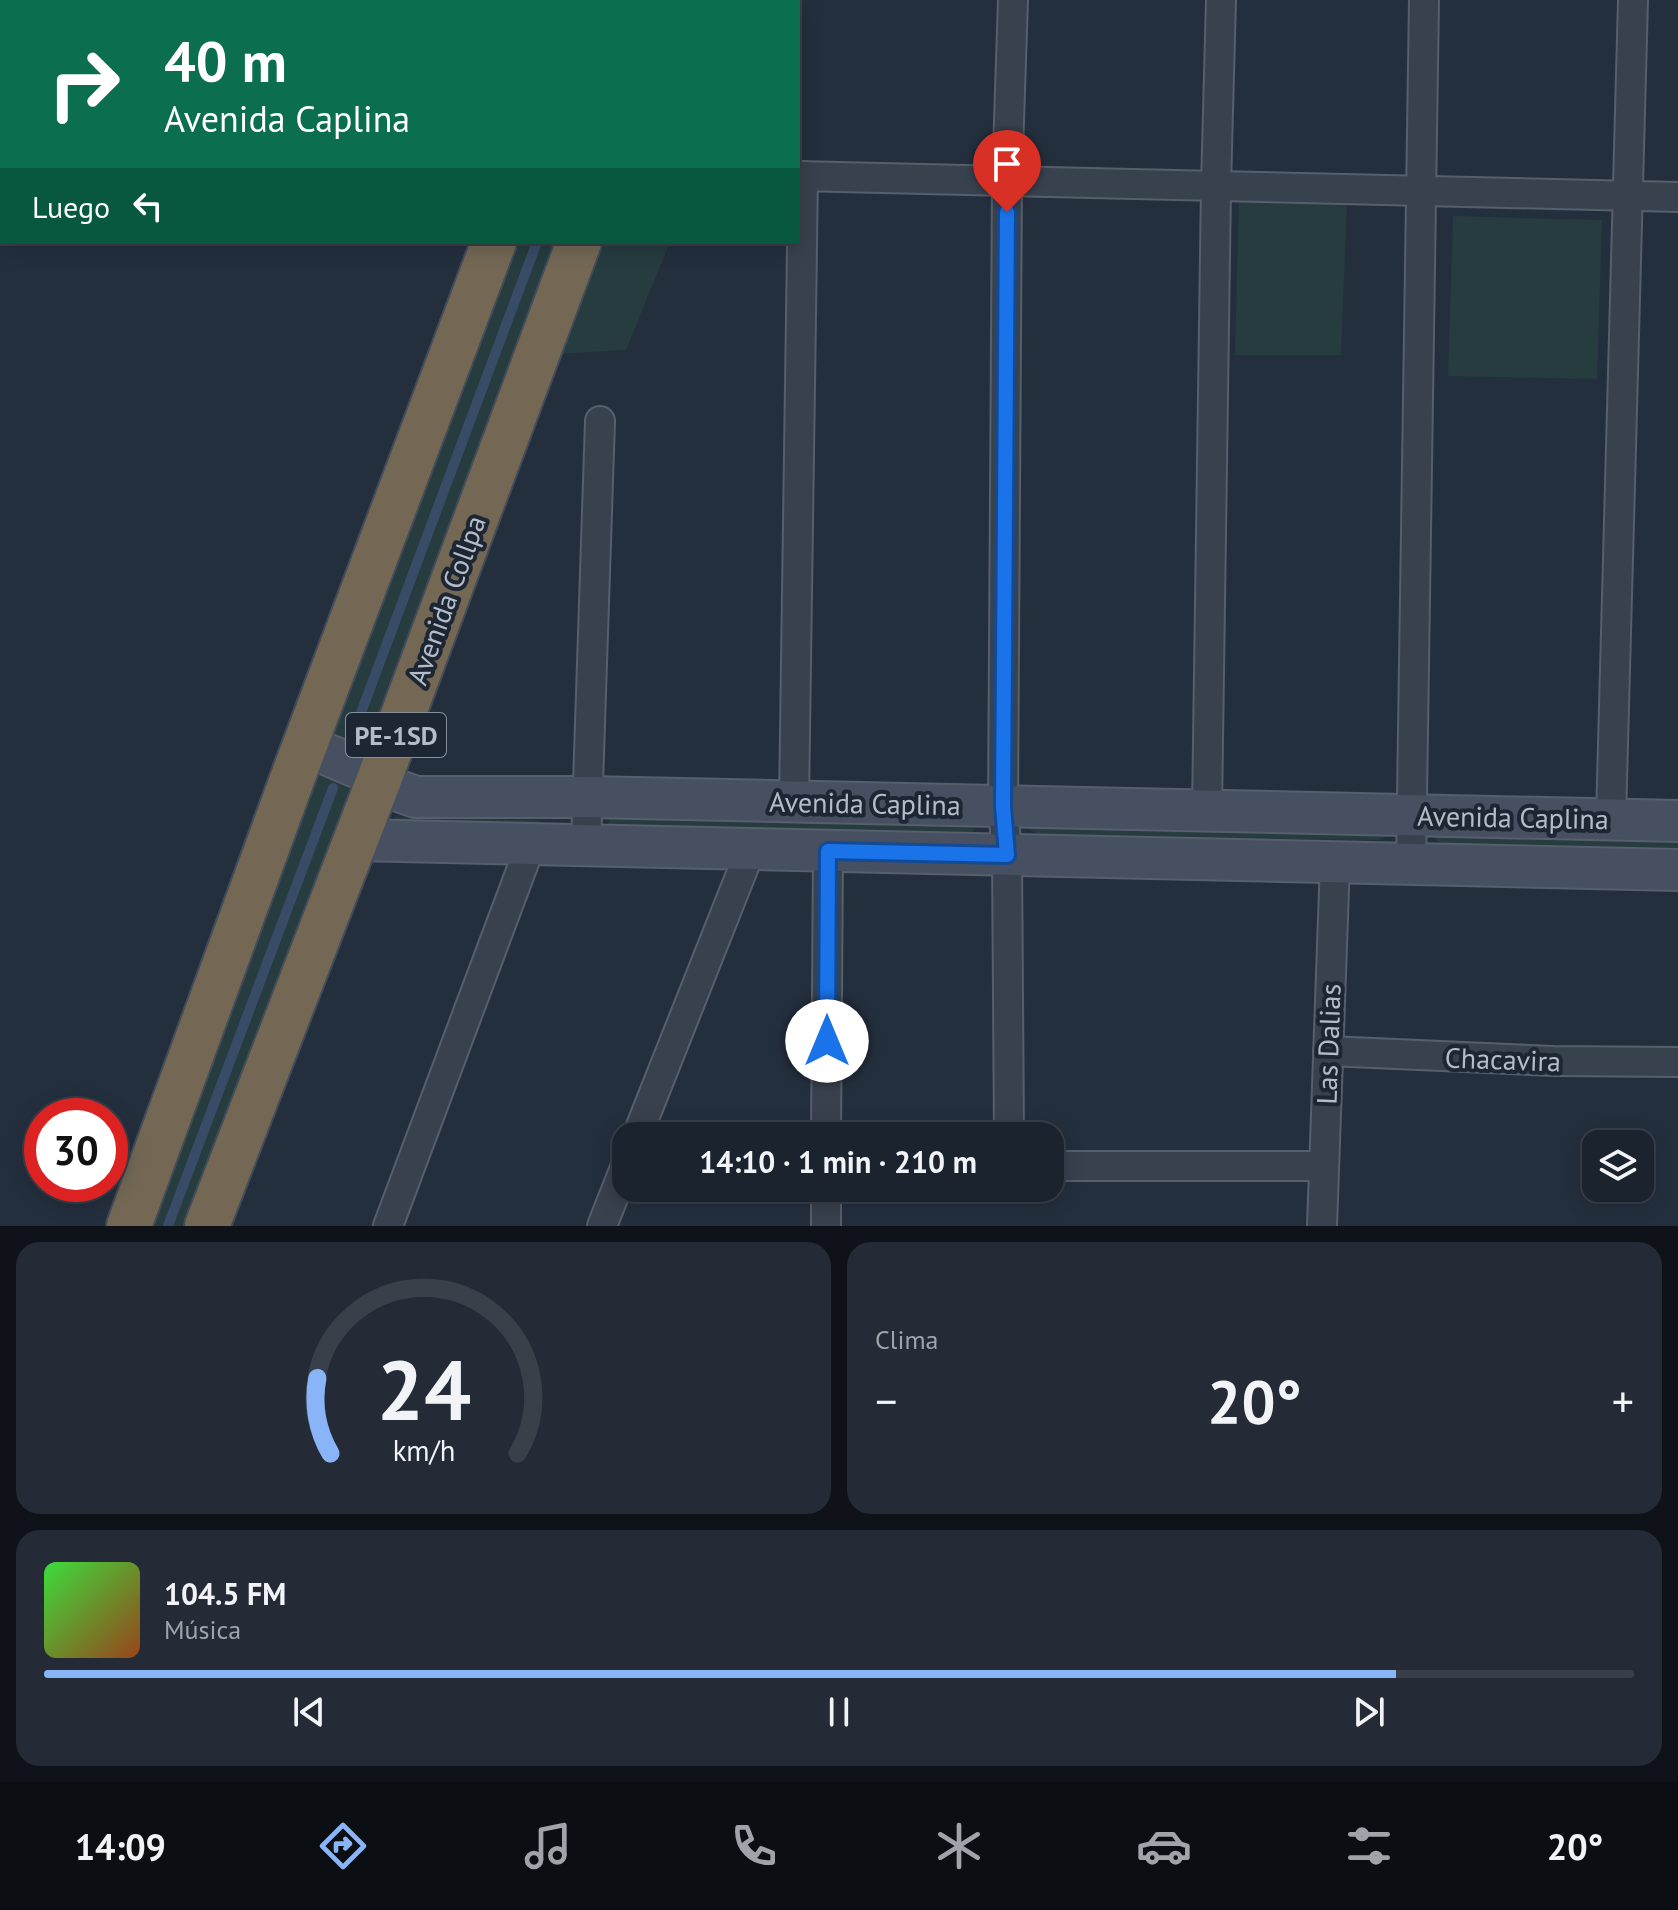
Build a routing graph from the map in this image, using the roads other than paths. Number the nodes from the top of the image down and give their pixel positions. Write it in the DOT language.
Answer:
graph roads {
  1 [pos="1013,0"];
  2 [pos="1221,0"];
  3 [pos="1424,0"];
  4 [pos="1633,0"];
  5 [pos="800,176"];
  6 [pos="1007,181"];
  7 [pos="1216,186"];
  8 [pos="1420,191"];
  9 [pos="1629,196"];
  10 [pos="1678,197"];
  11 [pos="493,244"];
  12 [pos="578,244"];
  13 [pos="799,244"];
  14 [pos="600,421"];
  15 [pos="305,745"];
  16 [pos="380,777"];
  17 [pos="589,797"];
  18 [pos="794,801"];
  19 [pos="1003,806"];
  20 [pos="1207,811"];
  21 [pos="1409,815"];
  22 [pos="1611,819"];
  23 [pos="1678,821"];
  24 [pos="356,840"];
  25 [pos="531,844"];
  26 [pos="586,845"];
  27 [pos="751,849"];
  28 [pos="828,851"];
  29 [pos="1007,855"];
  30 [pos="1335,862"];
  31 [pos="1411,864"];
  32 [pos="1678,870"];
  33 [pos="1328,1051"];
  34 [pos="1678,1062"];
  35 [pos="643,1122"];
  36 [pos="826,1122"];
  37 [pos="1009,1122"];
  38 [pos="1064,1166"];
  39 [pos="1324,1166"];
  40 [pos="612,1201"];
  41 [pos="826,1202"];
  42 [pos="129,1226"];
  43 [pos="207,1226"];
  44 [pos="388,1226"];
  45 [pos="602,1226"];
  46 [pos="826,1226"];
  47 [pos="1322,1226"];
  1 -- 6 [label="street"];
  2 -- 7 [label="street"];
  3 -- 8 [label="street"];
  4 -- 9 [label="street"];
  5 -- 6 [label="street"];
  6 -- 7 [label="street"];
  6 -- 19 [label="street"];
  7 -- 8 [label="street"];
  7 -- 20 [label="street"];
  8 -- 9 [label="street"];
  8 -- 21 [label="street"];
  9 -- 10 [label="street"];
  9 -- 22 [label="street"];
  11 -- 15 [label="highway, PE-1SD"];
  12 -- 16 [label="highway, Avenida Collpa / PE-1SD"];
  13 -- 18 [label="street"];
  14 -- 17 [label="street"];
  15 -- 16 [label="street, Avenida Caplina"];
  15 -- 42 [label="highway, PE-1SD"];
  16 -- 17 [label="street, Avenida Caplina"];
  16 -- 24 [label="highway, Avenida Collpa / PE-1SD"];
  17 -- 18 [label="street, Avenida Caplina"];
  17 -- 26 [label="street"];
  18 -- 19 [label="street, Avenida Caplina"];
  19 -- 20 [label="street, Avenida Caplina"];
  19 -- 29 [label="street"];
  20 -- 21 [label="street, Avenida Caplina"];
  21 -- 22 [label="street, Avenida Caplina"];
  21 -- 31 [label="street"];
  22 -- 23 [label="street, Avenida Caplina"];
  24 -- 25 [label="street, Avenida Caplina"];
  24 -- 43 [label="highway, Avenida Collpa / PE-1SD"];
  25 -- 26 [label="street, Avenida Caplina"];
  25 -- 44 [label="street"];
  26 -- 27 [label="street, Avenida Caplina"];
  27 -- 28 [label="street, Avenida Caplina"];
  27 -- 35 [label="street"];
  28 -- 29 [label="street, Avenida Caplina"];
  28 -- 36 [label="street"];
  29 -- 30 [label="street, Avenida Caplina"];
  29 -- 37 [label="street"];
  30 -- 31 [label="street, Avenida Caplina"];
  30 -- 33 [label="street, Las Dalias"];
  31 -- 32 [label="street, Avenida Caplina"];
  33 -- 34 [label="street, Chacavira"];
  33 -- 39 [label="street, Las Dalias"];
  38 -- 39 [label="street"];
  39 -- 47 [label="street, Las Dalias"];
  40 -- 45 [label="street"];
  41 -- 46 [label="street"];
}
